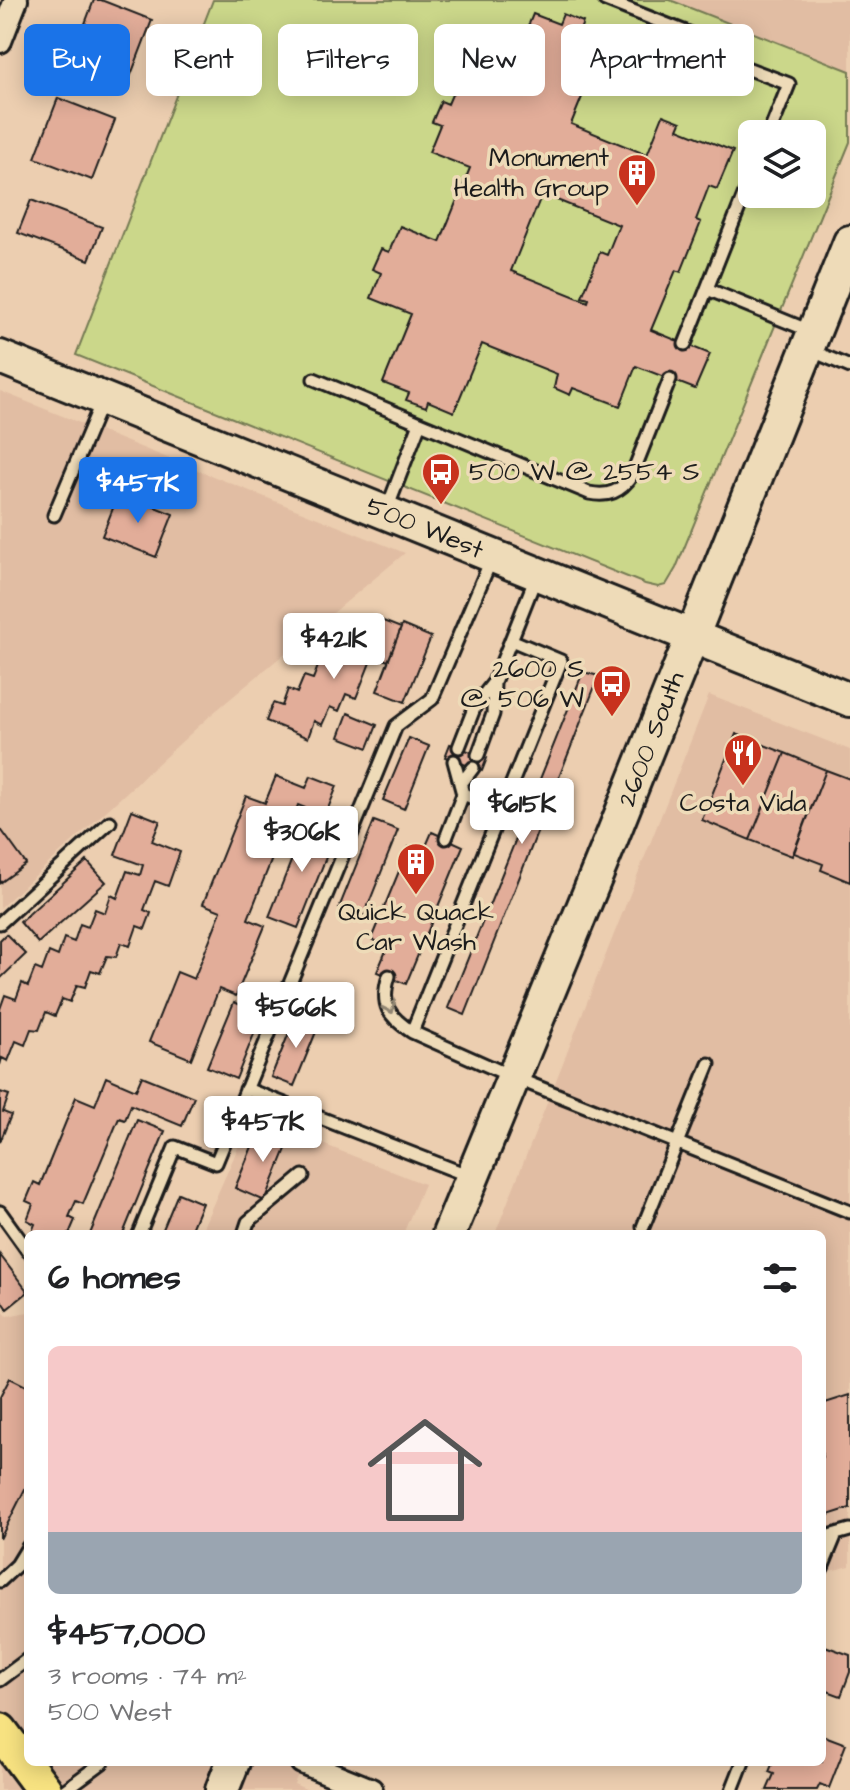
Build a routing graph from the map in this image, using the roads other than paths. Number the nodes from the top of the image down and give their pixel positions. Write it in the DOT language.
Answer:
graph roads {
  1 [pos="16,0"];
  2 [pos="605,0"];
  3 [pos="0,41"];
  4 [pos="775,120"];
  5 [pos="739,208"];
  6 [pos="850,242"];
  7 [pos="707,289"];
  8 [pos="810,341"];
  9 [pos="685,344"];
  10 [pos="0,357"];
  11 [pos="850,367"];
  12 [pos="314,379"];
  13 [pos="670,379"];
  14 [pos="103,399"];
  15 [pos="420,423"];
  16 [pos="386,512"];
  17 [pos="54,515"];
  18 [pos="493,555"];
  19 [pos="537,573"];
  20 [pos="691,635"];
  21 [pos="511,640"];
  22 [pos="494,682"];
  23 [pos="850,700"];
  24 [pos="459,747"];
  25 [pos="478,755"];
  26 [pos="454,761"];
  27 [pos="473,768"];
  28 [pos="462,789"];
  29 [pos="502,809"];
  30 [pos="110,822"];
  31 [pos="446,838"];
  32 [pos="0,923"];
  33 [pos="389,976"];
  34 [pos="412,1032"];
  35 [pos="709,1064"];
  36 [pos="513,1077"];
  37 [pos="246,1089"];
  38 [pos="678,1141"];
  39 [pos="303,1176"];
  40 [pos="472,1177"];
  41 [pos="0,1212"];
  42 [pos="850,1212"];
  43 [pos="643,1227"];
  44 [pos="141,1230"];
  45 [pos="245,1230"];
  46 [pos="451,1230"];
  47 [pos="24,1245"];
  48 [pos="850,1530"];
  49 [pos="836,1534"];
  50 [pos="826,1537"];
  51 [pos="24,1554"];
  52 [pos="826,1558"];
  53 [pos="0,1581"];
  54 [pos="24,1662"];
  55 [pos="0,1680"];
  56 [pos="0,1731"];
  57 [pos="24,1763"];
  58 [pos="26,1766"];
  59 [pos="98,1766"];
  60 [pos="231,1766"];
  61 [pos="312,1766"];
  62 [pos="741,1766"];
  63 [pos="44,1790"];
  64 [pos="65,1790"];
  65 [pos="222,1790"];
  66 [pos="371,1790"];
  67 [pos="732,1790"];
  1 -- 3 [label="street"];
  2 -- 4 [label="lane"];
  5 -- 7 [label="lane"];
  6 -- 8 [label="main road, 2600 South"];
  7 -- 8 [label="lane"];
  7 -- 9 [label="lane"];
  8 -- 11 [label="lane"];
  8 -- 20 [label="main road, 2600 South"];
  10 -- 14 [label="main road, 500 West"];
  12 -- 15 [label="lane"];
  13 -- 15 [label="lane"];
  14 -- 16 [label="main road, 500 West"];
  14 -- 17 [label="lane"];
  15 -- 16 [label="lane"];
  16 -- 18 [label="main road, 500 West"];
  18 -- 19 [label="main road, 500 West"];
  18 -- 37 [label="lane"];
  19 -- 20 [label="main road, 500 West"];
  19 -- 21 [label="lane"];
  20 -- 23 [label="main road, 500 West"];
  20 -- 36 [label="main road, 2600 South"];
  21 -- 22 [label="lane"];
  21 -- 29 [label="lane"];
  22 -- 24 [label="lane"];
  22 -- 25 [label="lane"];
  26 -- 28 [label="lane"];
  27 -- 28 [label="lane"];
  28 -- 29 [label="lane"];
  28 -- 31 [label="lane"];
  29 -- 34 [label="lane"];
  30 -- 32 [label="lane"];
  33 -- 34 [label="lane, one-way"];
  34 -- 36 [label="lane"];
  35 -- 38 [label="lane"];
  36 -- 38 [label="lane"];
  36 -- 40 [label="main road, 2600 South"];
  37 -- 40 [label="lane"];
  37 -- 44 [label="lane"];
  38 -- 42 [label="lane"];
  38 -- 43 [label="lane"];
  39 -- 45 [label="lane"];
  40 -- 46 [label="main road, 2600 South"];
  41 -- 47 [label="lane"];
  48 -- 49 [label="lane"];
  49 -- 50 [label="lane"];
  49 -- 52 [label="lane"];
  51 -- 53 [label="lane"];
  54 -- 55 [label="lane"];
  56 -- 57 [label="main road"];
  58 -- 63 [label="main road"];
  59 -- 64 [label="lane"];
  60 -- 65 [label="main road"];
  61 -- 66 [label="street"];
  62 -- 67 [label="lane"];
}
